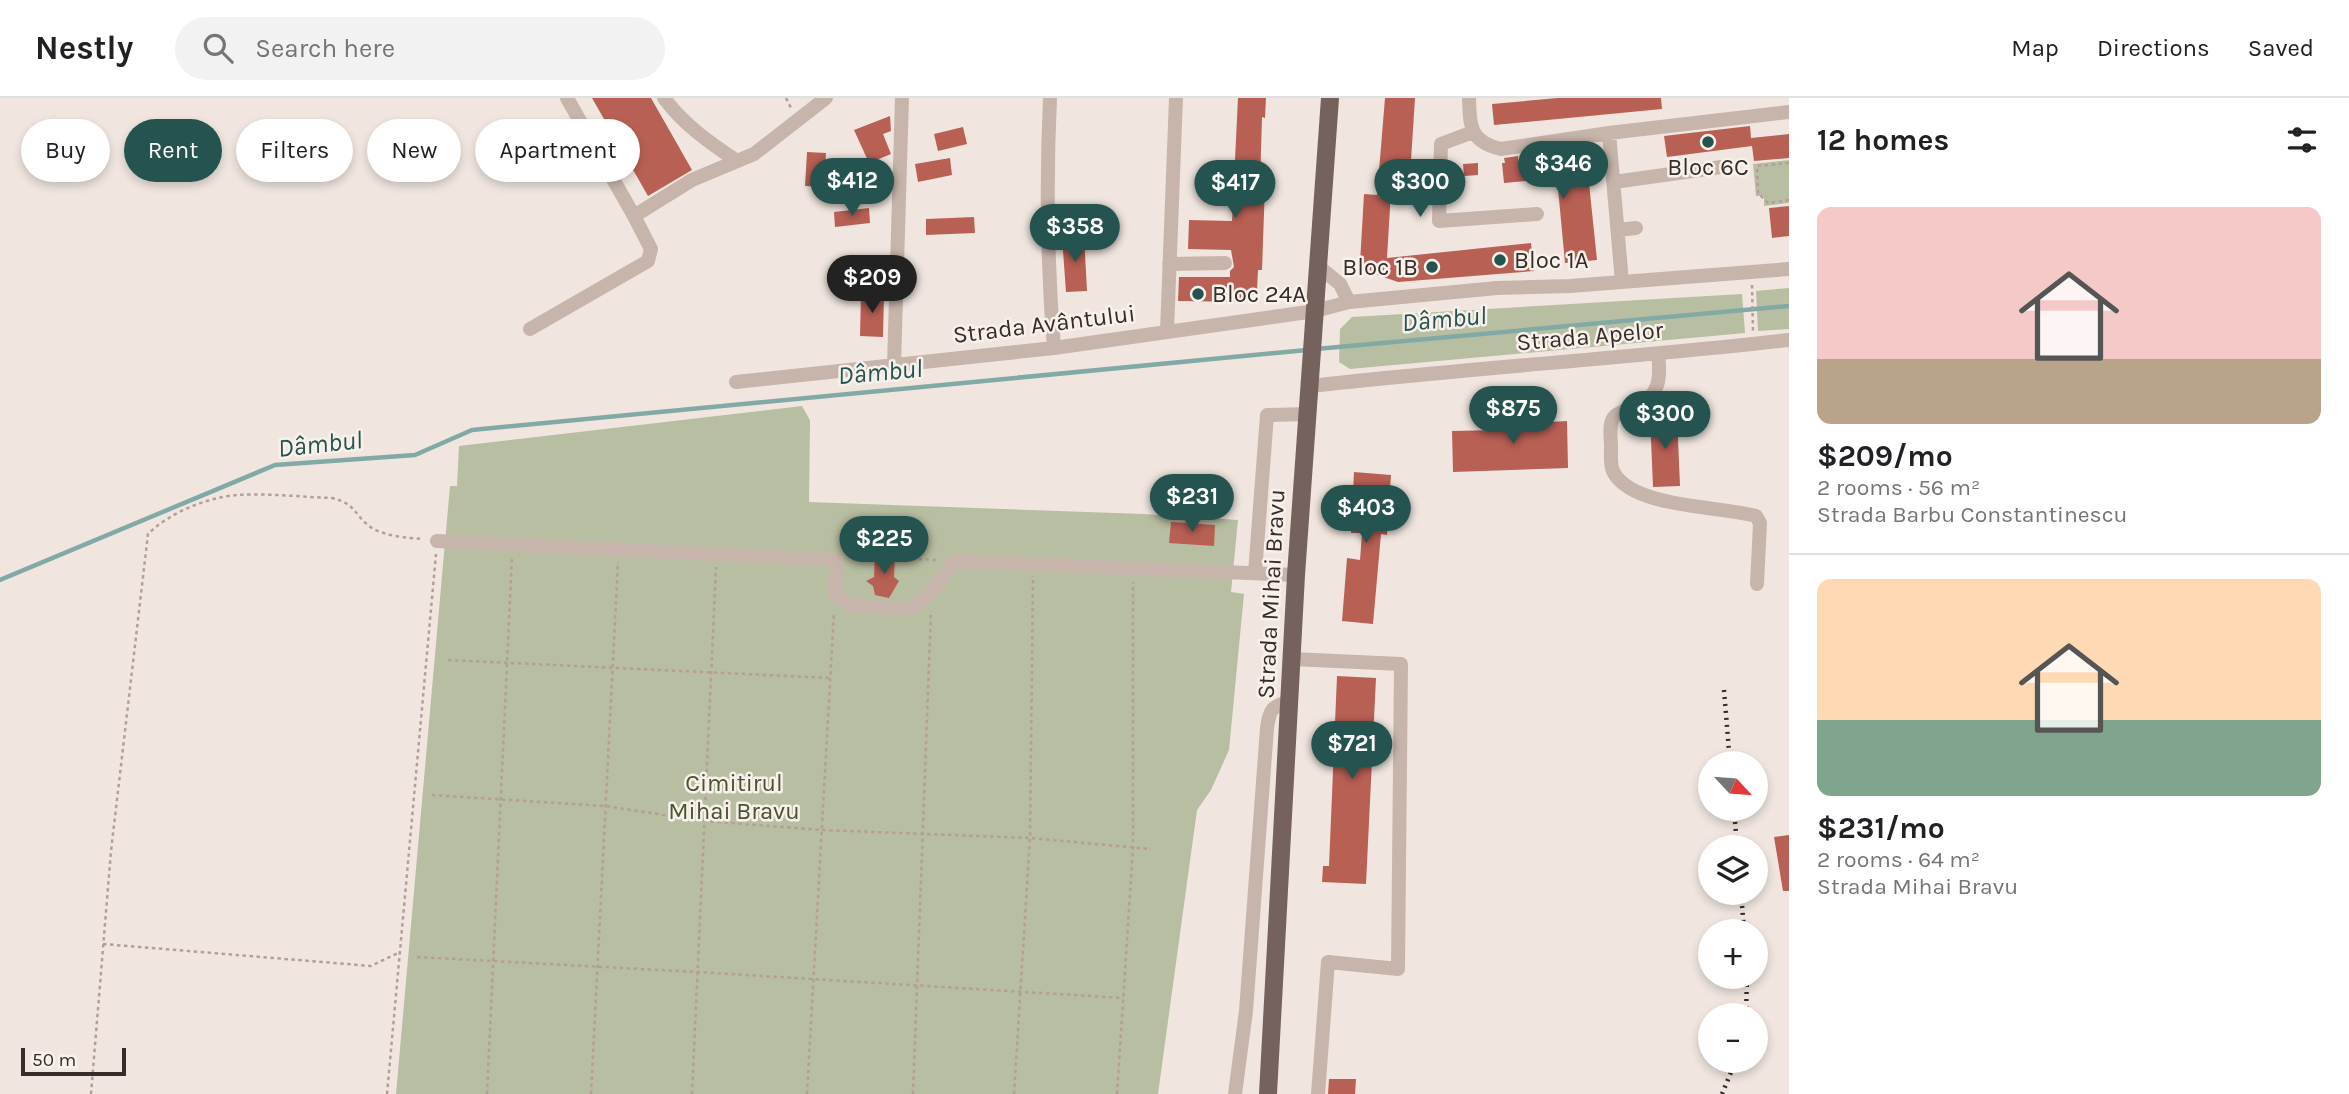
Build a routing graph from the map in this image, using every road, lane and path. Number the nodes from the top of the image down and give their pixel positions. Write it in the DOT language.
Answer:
graph roads {
  1 [pos="567,98"];
  2 [pos="664,98"];
  3 [pos="826,98"];
  4 [pos="902,98"];
  5 [pos="1050,98"];
  6 [pos="1176,98"];
  7 [pos="1330,98"];
  8 [pos="1469,98"];
  9 [pos="1789,112"];
  10 [pos="1473,132"];
  11 [pos="1609,133"];
  12 [pos="737,161"];
  13 [pos="1789,163"];
  14 [pos="1721,167"];
  15 [pos="1614,182"];
  16 [pos="1789,200"];
  17 [pos="1537,214"];
  18 [pos="634,216"];
  19 [pos="1636,228"];
  20 [pos="1618,230"];
  21 [pos="1225,263"];
  22 [pos="1170,264"];
  23 [pos="1318,266"];
  24 [pos="1789,269"];
  25 [pos="1622,282"];
  26 [pos="1752,288"];
  27 [pos="1349,302"];
  28 [pos="1315,318"];
  29 [pos="530,329"];
  30 [pos="1167,331"];
  31 [pos="1789,340"];
  32 [pos="1754,344"];
  33 [pos="1054,348"];
  34 [pos="1658,354"];
  35 [pos="894,365"];
  36 [pos="736,382"];
  37 [pos="1310,386"];
  38 [pos="1308,414"];
  39 [pos="437,541"];
  40 [pos="512,543"];
  41 [pos="618,548"];
  42 [pos="716,553"];
  43 [pos="837,560"];
  44 [pos="954,561"];
  45 [pos="1033,564"];
  46 [pos="1133,568"];
  47 [pos="1255,573"];
  48 [pos="1296,575"];
  49 [pos="1757,584"];
  50 [pos="931,593"];
  51 [pos="835,595"];
  52 [pos="1292,659"];
  53 [pos="448,660"];
  54 [pos="507,663"];
  55 [pos="612,669"];
  56 [pos="711,672"];
  57 [pos="830,678"];
  58 [pos="1290,701"];
  59 [pos="432,795"];
  60 [pos="500,799"];
  61 [pos="605,806"];
  62 [pos="704,821"];
  63 [pos="822,830"];
  64 [pos="923,834"];
  65 [pos="1030,838"];
  66 [pos="1133,848"];
  67 [pos="1151,849"];
  68 [pos="103,944"];
  69 [pos="400,952"];
  70 [pos="417,957"];
  71 [pos="493,962"];
  72 [pos="597,966"];
  73 [pos="697,972"];
  74 [pos="813,978"];
  75 [pos="917,985"];
  76 [pos="1021,991"];
  77 [pos="1123,998"];
  78 [pos="91,1094"];
  79 [pos="387,1094"];
  80 [pos="487,1094"];
  81 [pos="591,1094"];
  82 [pos="692,1094"];
  83 [pos="807,1094"];
  84 [pos="913,1094"];
  85 [pos="1014,1094"];
  86 [pos="1117,1094"];
  87 [pos="1235,1094"];
  88 [pos="1268,1094"];
  89 [pos="1318,1094"];
  1 -- 18 [label="street"];
  2 -- 12 [label="street"];
  3 -- 12 [label="street"];
  4 -- 35 [label="street"];
  5 -- 33 [label="street"];
  6 -- 22 [label="street"];
  7 -- 23 [label="main road, Strada Mihai Bravu"];
  8 -- 10 [label="street"];
  9 -- 11 [label="street"];
  10 -- 11 [label="street"];
  10 -- 17 [label="street"];
  11 -- 15 [label="street"];
  12 -- 18 [label="street"];
  13 -- 16 [label="path"];
  14 -- 15 [label="street"];
  15 -- 20 [label="street"];
  18 -- 29 [label="street"];
  19 -- 20 [label="street"];
  20 -- 25 [label="street"];
  21 -- 22 [label="street"];
  22 -- 30 [label="street"];
  23 -- 27 [label="street"];
  23 -- 28 [label="main road, Strada Mihai Bravu"];
  24 -- 25 [label="street, Strada Avântului"];
  25 -- 27 [label="street, Strada Avântului"];
  26 -- 32 [label="path"];
  27 -- 28 [label="street, Strada Avântului"];
  28 -- 30 [label="street, Strada Avântului"];
  28 -- 37 [label="main road, Strada Mihai Bravu"];
  30 -- 33 [label="street, Strada Avântului"];
  31 -- 32 [label="street, Strada Apelor"];
  32 -- 34 [label="street, Strada Apelor"];
  33 -- 35 [label="street, Strada Avântului"];
  34 -- 37 [label="street, Strada Apelor"];
  34 -- 49 [label="street"];
  35 -- 36 [label="street, Strada Avântului"];
  37 -- 38 [label="main road, Strada Mihai Bravu"];
  38 -- 47 [label="street"];
  38 -- 48 [label="main road, Strada Mihai Bravu"];
  39 -- 40 [label="street"];
  39 -- 68 [label="path"];
  39 -- 69 [label="path"];
  40 -- 41 [label="street"];
  40 -- 54 [label="path"];
  41 -- 42 [label="street"];
  41 -- 55 [label="path"];
  42 -- 43 [label="street"];
  42 -- 56 [label="path"];
  43 -- 44 [label="path"];
  43 -- 51 [label="street"];
  44 -- 45 [label="street"];
  44 -- 50 [label="street"];
  45 -- 46 [label="street"];
  45 -- 65 [label="path"];
  46 -- 47 [label="street"];
  46 -- 66 [label="path"];
  47 -- 48 [label="street"];
  48 -- 52 [label="main road, Strada Mihai Bravu"];
  50 -- 51 [label="street"];
  50 -- 64 [label="path"];
  51 -- 57 [label="path"];
  52 -- 58 [label="main road, Strada Mihai Bravu"];
  52 -- 89 [label="street"];
  53 -- 54 [label="path"];
  54 -- 55 [label="path"];
  54 -- 60 [label="path"];
  55 -- 56 [label="path"];
  55 -- 61 [label="path"];
  56 -- 57 [label="path"];
  56 -- 62 [label="path"];
  57 -- 63 [label="path"];
  58 -- 87 [label="street"];
  58 -- 88 [label="main road, Strada Mihai Bravu"];
  59 -- 60 [label="path"];
  60 -- 61 [label="path"];
  60 -- 71 [label="path"];
  61 -- 62 [label="path"];
  61 -- 72 [label="path"];
  62 -- 63 [label="path"];
  62 -- 73 [label="path"];
  63 -- 64 [label="path"];
  63 -- 74 [label="path"];
  64 -- 65 [label="path"];
  64 -- 75 [label="path"];
  65 -- 66 [label="path"];
  65 -- 76 [label="path"];
  66 -- 67 [label="path"];
  66 -- 77 [label="path"];
  68 -- 69 [label="path"];
  68 -- 78 [label="path"];
  69 -- 79 [label="path"];
  70 -- 71 [label="path"];
  71 -- 72 [label="path"];
  71 -- 80 [label="path"];
  72 -- 73 [label="path"];
  72 -- 81 [label="path"];
  73 -- 74 [label="path"];
  73 -- 82 [label="path"];
  74 -- 75 [label="path"];
  74 -- 83 [label="path"];
  75 -- 76 [label="path"];
  75 -- 84 [label="path"];
  76 -- 77 [label="path"];
  76 -- 85 [label="path"];
  77 -- 86 [label="path"];
}
